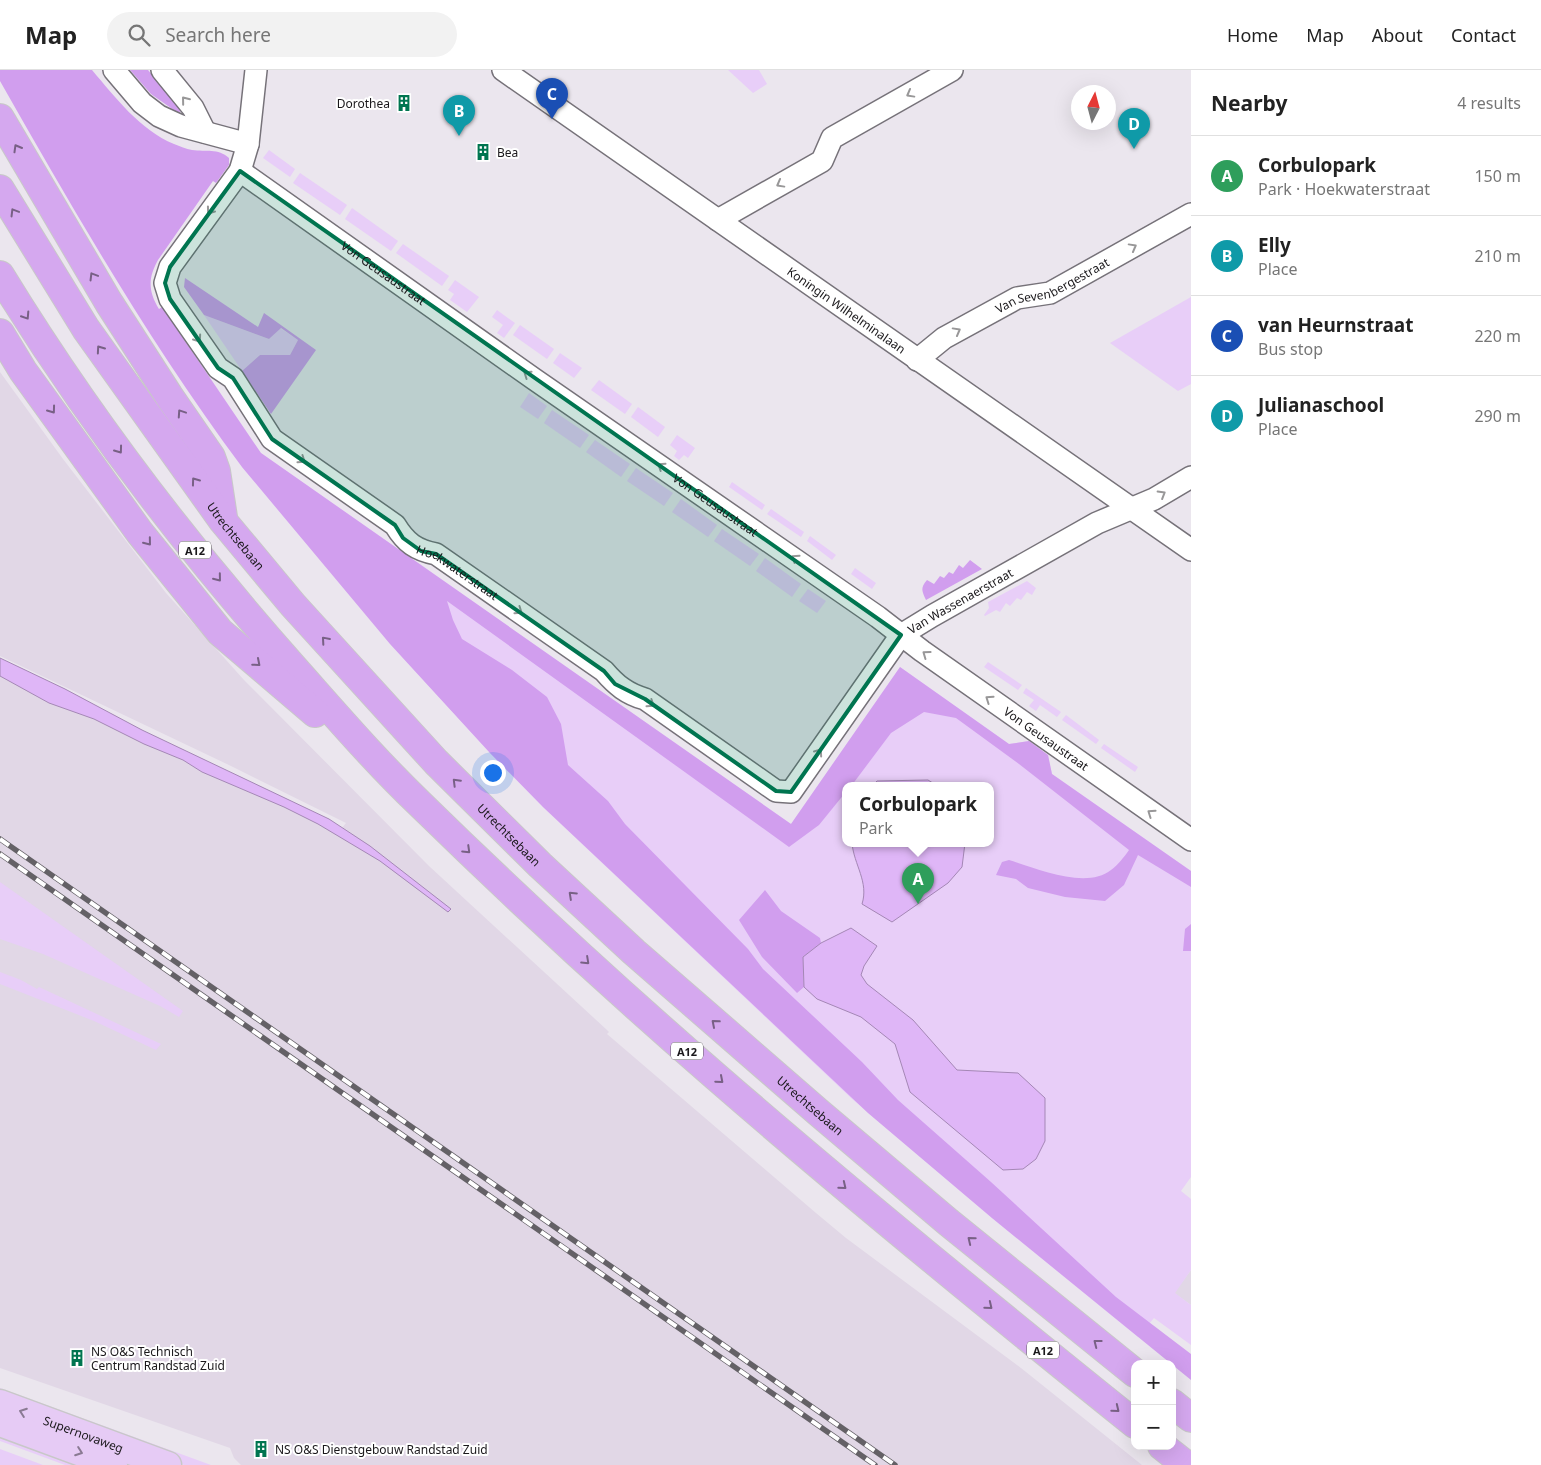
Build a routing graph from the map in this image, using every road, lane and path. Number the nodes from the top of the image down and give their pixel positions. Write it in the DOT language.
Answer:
graph roads {
  1 [pos="114,70"];
  2 [pos="162,70"];
  3 [pos="256,70"];
  4 [pos="952,70"];
  5 [pos="514,73"];
  6 [pos="0,118"];
  7 [pos="205,132"];
  8 [pos="248,144"];
  9 [pos="240,172"];
  10 [pos="0,189"];
  11 [pos="1191,214"];
  12 [pos="718,220"];
  13 [pos="0,275"];
  14 [pos="0,333"];
  15 [pos="917,360"];
  16 [pos="1191,477"];
  17 [pos="1131,509"];
  18 [pos="223,521"];
  19 [pos="1191,550"];
  20 [pos="901,634"];
  21 [pos="791,792"];
  22 [pos="418,803"];
  23 [pos="1191,840"];
  24 [pos="1131,1370"];
  25 [pos="0,1403"];
  26 [pos="1175,1405"];
  27 [pos="1191,1418"];
  28 [pos="1131,1421"];
  29 [pos="0,1423"];
  30 [pos="1167,1450"];
  31 [pos="114,1465"];
  32 [pos="168,1465"];
  33 [pos="1186,1465"];
  1 -- 7 [label="street"];
  7 -- 2 [label="street, one-way"];
  3 -- 8 [label="street"];
  4 -- 12 [label="street, one-way"];
  5 -- 12 [label="street, Koningin Wilhelminalaan"];
  18 -- 6 [label="highway, one-way"];
  7 -- 8 [label="street"];
  8 -- 9 [label="street"];
  20 -- 9 [label="street, Von Geusaustraat, one-way"];
  9 -- 21 [label="street, Hoekwaterstraat, one-way"];
  18 -- 10 [label="highway, Utrechtsebaan, one-way"];
  15 -- 11 [label="street, Van Sevenbergestraat, one-way"];
  12 -- 15 [label="street, Koningin Wilhelminalaan"];
  13 -- 22 [label="highway, A12, one-way"];
  14 -- 22 [label="highway, A12, one-way"];
  15 -- 17 [label="street, Koningin Wilhelminalaan"];
  17 -- 16 [label="street, Van Wassenaerstraat, one-way"];
  17 -- 19 [label="street, Koningin Wilhelminalaan"];
  17 -- 20 [label="street, Van Wassenaerstraat"];
  24 -- 18 [label="highway, Utrechtsebaan, one-way"];
  21 -- 20 [label="street, Van Wassenaerstraat, one-way"];
  23 -- 20 [label="street, Von Geusaustraat, one-way"];
  22 -- 28 [label="highway, A12, one-way"];
  32 -- 25 [label="main road, Supernovaweg, one-way"];
  26 -- 27 [label="highway"];
  29 -- 31 [label="main road, Supernovaweg, one-way"];
  30 -- 33 [label="highway"];
}
